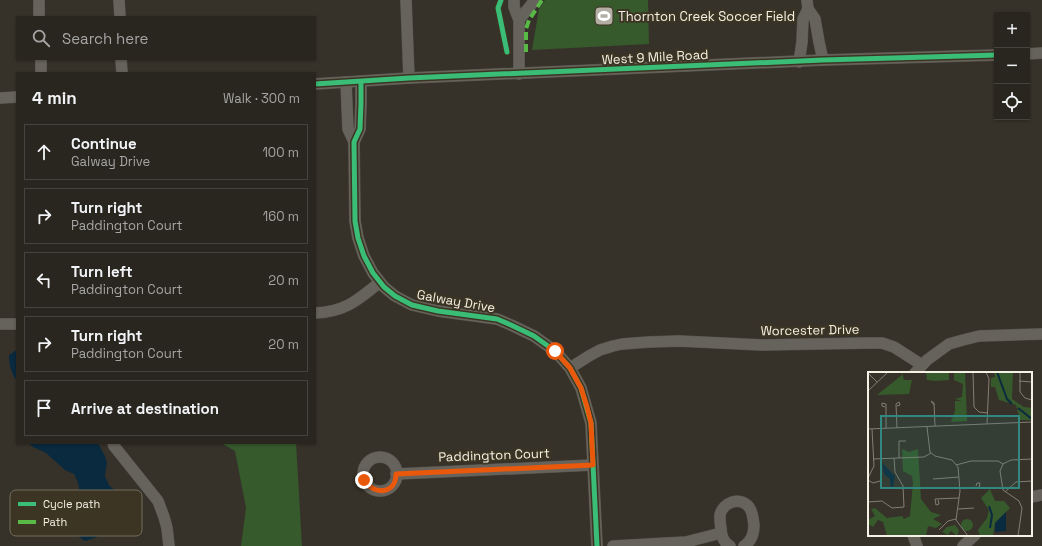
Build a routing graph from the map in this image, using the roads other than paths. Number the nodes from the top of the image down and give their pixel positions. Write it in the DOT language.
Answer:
graph roads {
  1 [pos="39,0"];
  2 [pos="119,0"];
  3 [pos="406,0"];
  4 [pos="514,0"];
  5 [pos="535,0"];
  6 [pos="807,4"];
  7 [pos="40,16"];
  8 [pos="120,16"];
  9 [pos="519,20"];
  10 [pos="1042,53"];
  11 [pos="994,54"];
  12 [pos="1030,54"];
  13 [pos="41,60"];
  14 [pos="121,60"];
  15 [pos="823,60"];
  16 [pos="799,62"];
  17 [pos="41,72"];
  18 [pos="122,72"];
  19 [pos="519,74"];
  20 [pos="409,78"];
  21 [pos="346,82"];
  22 [pos="361,82"];
  23 [pos="316,84"];
  24 [pos="16,97"];
  25 [pos="0,98"];
  26 [pos="354,142"];
  27 [pos="380,282"];
  28 [pos="316,313"];
  29 [pos="0,324"];
  30 [pos="16,324"];
  31 [pos="1042,334"];
  32 [pos="570,368"];
  33 [pos="919,369"];
  34 [pos="113,444"];
  35 [pos="593,465"];
  36 [pos="396,474"];
  37 [pos="1042,495"];
  38 [pos="1032,497"];
  39 [pos="721,533"];
  40 [pos="913,536"];
  41 [pos="974,536"];
  42 [pos="169,546"];
  43 [pos="597,546"];
  44 [pos="613,546"];
  45 [pos="730,546"];
  46 [pos="744,546"];
  47 [pos="917,546"];
  48 [pos="963,546"];
  1 -- 7 [label="street"];
  2 -- 8 [label="street"];
  3 -- 20 [label="street"];
  4 -- 9 [label="street"];
  5 -- 9 [label="street"];
  6 -- 15 [label="street"];
  6 -- 16 [label="street"];
  9 -- 19 [label="street"];
  10 -- 12 [label="street"];
  11 -- 15 [label="street, West 9 Mile Road"];
  13 -- 17 [label="street"];
  14 -- 18 [label="street"];
  15 -- 16 [label="street, West 9 Mile Road"];
  16 -- 19 [label="street, West 9 Mile Road"];
  19 -- 20 [label="street, West 9 Mile Road"];
  20 -- 22 [label="street, West 9 Mile Road"];
  21 -- 22 [label="street, West 9 Mile Road"];
  21 -- 23 [label="street, West 9 Mile Road"];
  21 -- 26 [label="street, Galway Drive"];
  22 -- 26 [label="street, Galway Drive"];
  24 -- 25 [label="street"];
  26 -- 27 [label="street, Galway Drive"];
  27 -- 28 [label="street"];
  27 -- 32 [label="street, Galway Drive"];
  29 -- 30 [label="street"];
  31 -- 33 [label="street, Worcester Drive"];
  32 -- 33 [label="street, Worcester Drive"];
  32 -- 35 [label="street, Galway Drive"];
  34 -- 42 [label="street"];
  35 -- 36 [label="street, Paddington Court"];
  35 -- 43 [label="street, Galway Drive"];
  37 -- 38 [label="street"];
  39 -- 44 [label="street"];
  39 -- 45 [label="street"];
  39 -- 46 [label="street"];
  40 -- 47 [label="street"];
  41 -- 48 [label="street"];
}
